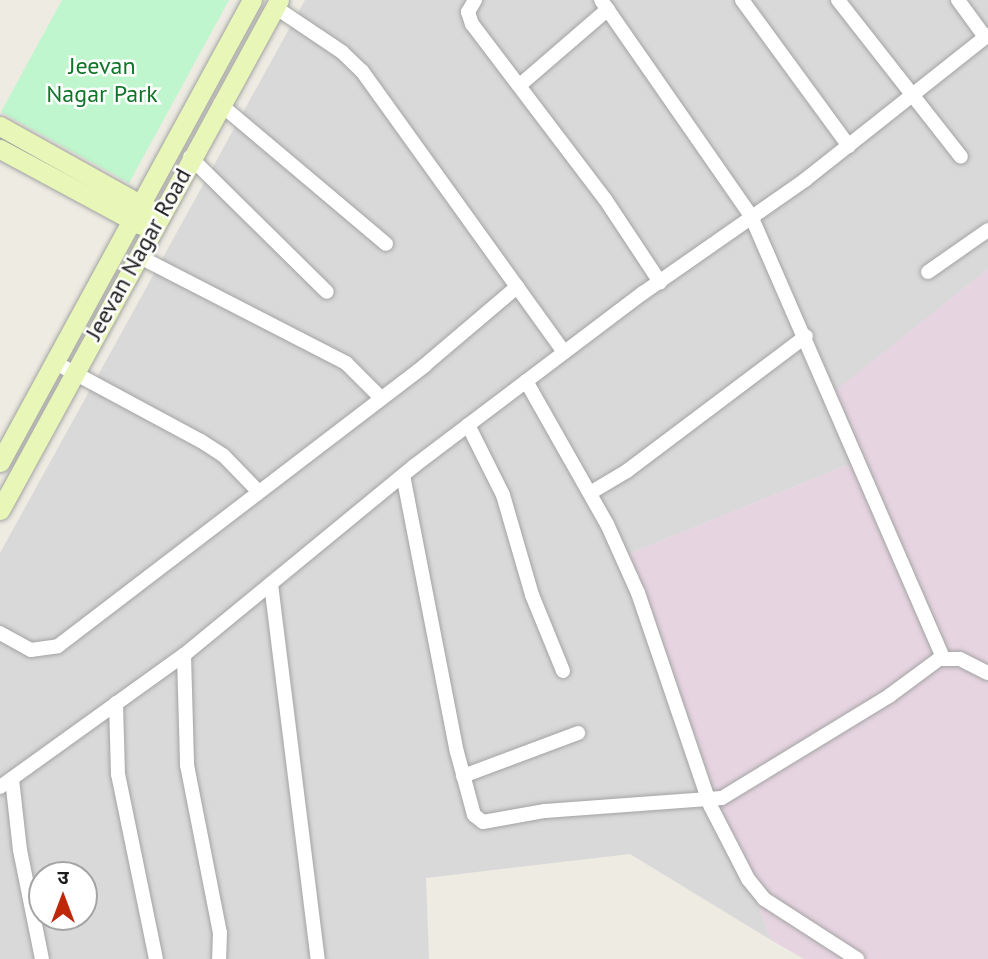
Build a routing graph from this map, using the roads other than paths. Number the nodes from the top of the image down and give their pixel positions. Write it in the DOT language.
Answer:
graph roads {
  1 [pos="252,0"];
  2 [pos="475,0"];
  3 [pos="742,0"];
  4 [pos="838,0"];
  5 [pos="958,0"];
  6 [pos="277,4"];
  7 [pos="605,5"];
  8 [pos="987,36"];
  9 [pos="520,85"];
  10 [pos="913,97"];
  11 [pos="220,104"];
  12 [pos="0,126"];
  13 [pos="849,146"];
  14 [pos="0,149"];
  15 [pos="191,157"];
  16 [pos="961,157"];
  17 [pos="136,213"];
  18 [pos="751,216"];
  19 [pos="155,223"];
  20 [pos="988,230"];
  21 [pos="386,244"];
  22 [pos="138,256"];
  23 [pos="928,272"];
  24 [pos="660,282"];
  25 [pos="517,287"];
  26 [pos="327,292"];
  27 [pos="806,336"];
  28 [pos="564,352"];
  29 [pos="54,362"];
  30 [pos="74,372"];
  31 [pos="526,382"];
  32 [pos="381,398"];
  33 [pos="468,425"];
  34 [pos="0,462"];
  35 [pos="403,475"];
  36 [pos="257,490"];
  37 [pos="590,493"];
  38 [pos="0,510"];
  39 [pos="271,584"];
  40 [pos="0,633"];
  41 [pos="184,655"];
  42 [pos="943,657"];
  43 [pos="564,671"];
  44 [pos="988,673"];
  45 [pos="116,704"];
  46 [pos="578,733"];
  47 [pos="463,776"];
  48 [pos="6,783"];
  49 [pos="708,800"];
  50 [pos="42,959"];
  51 [pos="156,959"];
  52 [pos="219,959"];
  53 [pos="318,959"];
  54 [pos="857,959"];
  1 -- 17 [label="street, Jeevan Nagar Road"];
  2 -- 9 [label="street"];
  3 -- 13 [label="street"];
  4 -- 10 [label="street"];
  5 -- 8 [label="street"];
  6 -- 11 [label="street, Jeevan Nagar Road"];
  6 -- 25 [label="street"];
  7 -- 9 [label="street"];
  7 -- 18 [label="street"];
  8 -- 10 [label="street"];
  9 -- 24 [label="street"];
  10 -- 13 [label="street"];
  10 -- 16 [label="street"];
  11 -- 15 [label="street, Jeevan Nagar Road"];
  11 -- 21 [label="street"];
  12 -- 17 [label="street"];
  13 -- 18 [label="street"];
  14 -- 17 [label="street"];
  15 -- 19 [label="street, Jeevan Nagar Road"];
  15 -- 26 [label="street"];
  17 -- 19 [label="street"];
  17 -- 29 [label="street, Jeevan Nagar Road"];
  18 -- 24 [label="street"];
  18 -- 27 [label="street"];
  19 -- 22 [label="street, Jeevan Nagar Road"];
  20 -- 23 [label="street"];
  22 -- 30 [label="street, Jeevan Nagar Road"];
  22 -- 32 [label="street"];
  24 -- 28 [label="street"];
  25 -- 28 [label="street"];
  25 -- 32 [label="street"];
  27 -- 37 [label="street"];
  27 -- 42 [label="street"];
  28 -- 31 [label="street"];
  29 -- 30 [label="street"];
  29 -- 34 [label="street, Jeevan Nagar Road"];
  30 -- 36 [label="street"];
  30 -- 38 [label="street, Jeevan Nagar Road"];
  31 -- 33 [label="street"];
  31 -- 37 [label="street"];
  32 -- 36 [label="street"];
  33 -- 35 [label="street"];
  33 -- 43 [label="street"];
  35 -- 39 [label="street"];
  35 -- 47 [label="street"];
  36 -- 40 [label="street"];
  37 -- 49 [label="street"];
  39 -- 41 [label="street"];
  39 -- 53 [label="street"];
  41 -- 45 [label="street"];
  41 -- 52 [label="street"];
  42 -- 44 [label="street"];
  42 -- 49 [label="street"];
  45 -- 48 [label="street"];
  45 -- 51 [label="street"];
  46 -- 47 [label="street"];
  47 -- 49 [label="street"];
  48 -- 50 [label="street"];
  49 -- 54 [label="street"];
}
